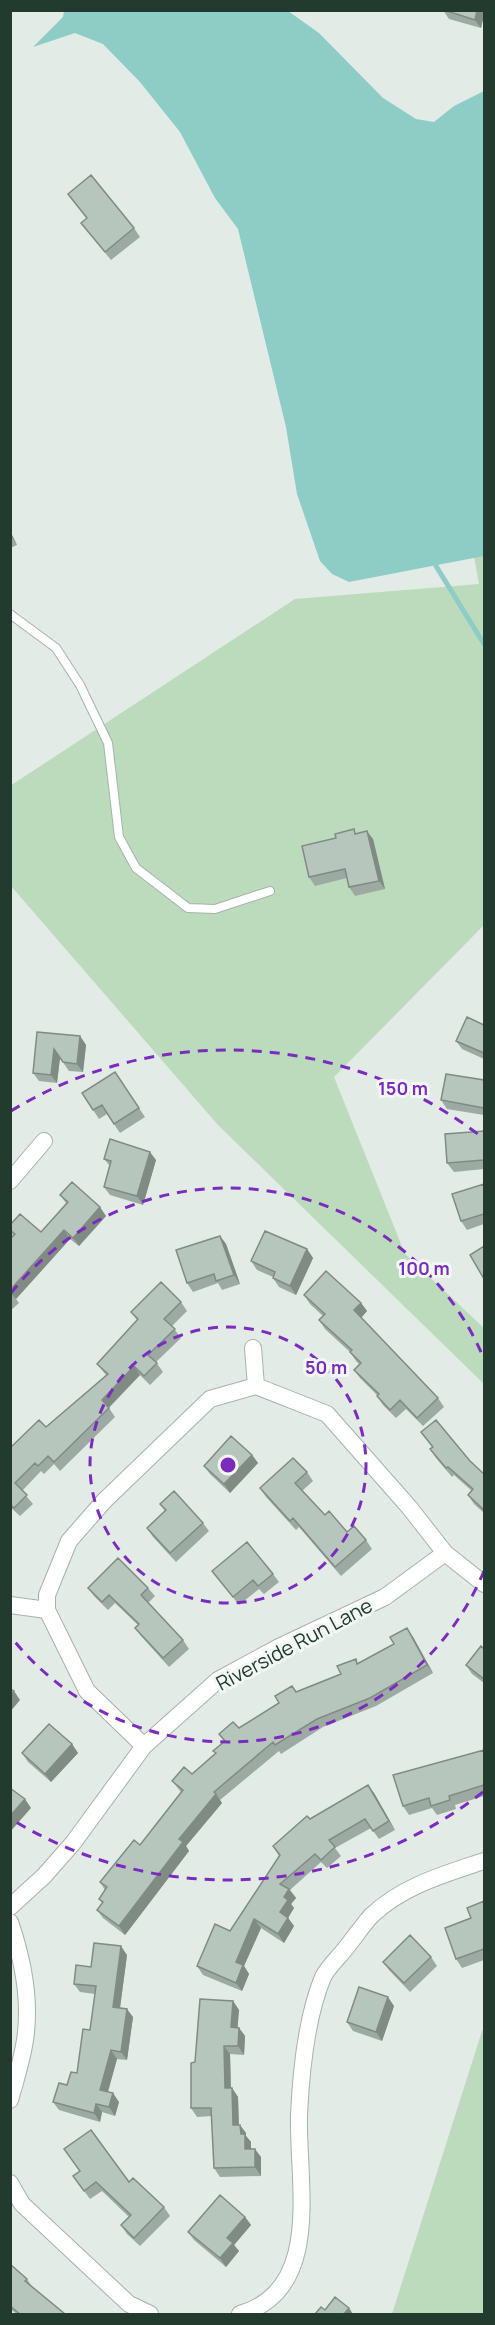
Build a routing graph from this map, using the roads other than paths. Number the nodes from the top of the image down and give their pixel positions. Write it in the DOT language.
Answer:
graph roads {
  1 [pos="10,614"];
  2 [pos="270,891"];
  3 [pos="44,1141"];
  4 [pos="10,1181"];
  5 [pos="253,1348"];
  6 [pos="256,1386"];
  7 [pos="444,1554"];
  8 [pos="484,1584"];
  9 [pos="10,1605"];
  10 [pos="47,1610"];
  11 [pos="144,1746"];
  12 [pos="484,1861"];
  13 [pos="10,1907"];
  14 [pos="10,1922"];
  15 [pos="10,2100"];
  16 [pos="10,2183"];
  17 [pos="150,2314"];
  18 [pos="240,2314"];
  1 -- 2 [label="lane"];
  3 -- 4 [label="street"];
  5 -- 6 [label="street"];
  6 -- 7 [label="street"];
  6 -- 10 [label="street"];
  7 -- 8 [label="street"];
  7 -- 11 [label="street, Riverside Run Lane"];
  9 -- 10 [label="street"];
  10 -- 11 [label="street"];
  11 -- 13 [label="street, Riverside Run Lane"];
  12 -- 18 [label="street"];
  14 -- 15 [label="street"];
  16 -- 17 [label="street"];
}
